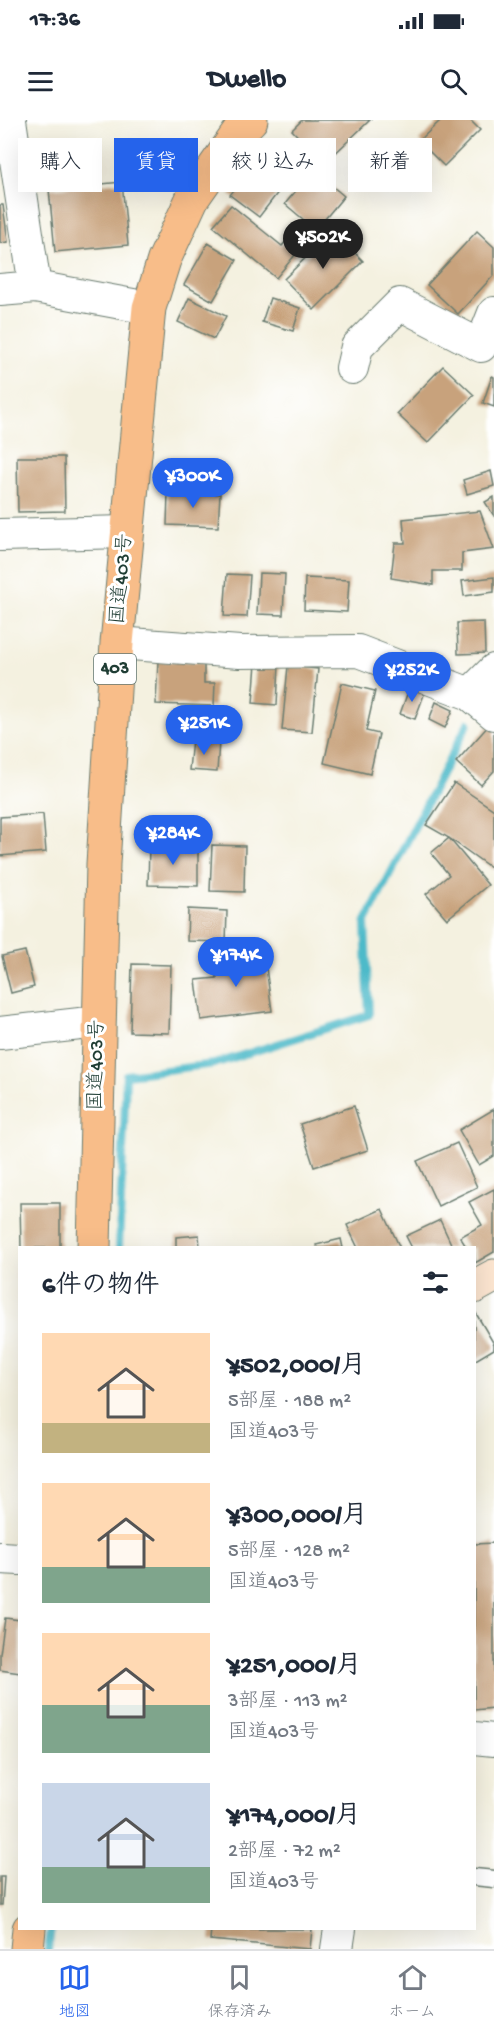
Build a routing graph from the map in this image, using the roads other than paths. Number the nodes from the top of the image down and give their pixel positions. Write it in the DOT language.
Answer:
graph roads {
  1 [pos="10,120"];
  2 [pos="251,120"];
  3 [pos="34,287"];
  4 [pos="0,290"];
  5 [pos="149,308"];
  6 [pos="494,313"];
  7 [pos="352,368"];
  8 [pos="127,532"];
  9 [pos="0,535"];
  10 [pos="117,643"];
  11 [pos="494,670"];
  12 [pos="470,694"];
  13 [pos="494,714"];
  14 [pos="99,1022"];
  15 [pos="0,1034"];
  16 [pos="94,1246"];
  17 [pos="494,1276"];
  18 [pos="476,1286"];
  19 [pos="0,1558"];
  20 [pos="18,1559"];
  21 [pos="476,1738"];
  22 [pos="494,1740"];
  23 [pos="476,1877"];
  24 [pos="494,1879"];
  25 [pos="29,1930"];
  26 [pos="340,1930"];
  27 [pos="27,1949"];
  28 [pos="337,1949"];
  1 -- 3 [label="street"];
  2 -- 5 [label="highway, 国道403号 / 403"];
  3 -- 4 [label="street"];
  3 -- 5 [label="street"];
  5 -- 8 [label="highway, 国道403号 / 403"];
  6 -- 7 [label="street"];
  8 -- 9 [label="street"];
  8 -- 10 [label="highway, 国道403号 / 403"];
  10 -- 12 [label="street"];
  10 -- 14 [label="highway, 国道403号 / 403"];
  11 -- 12 [label="street"];
  12 -- 13 [label="street"];
  14 -- 15 [label="street"];
  14 -- 16 [label="highway, 国道403号 / 403"];
  17 -- 18 [label="street"];
  19 -- 20 [label="street"];
  21 -- 22 [label="street"];
  23 -- 24 [label="lane"];
  25 -- 27 [label="highway"];
  26 -- 28 [label="street"];
}
